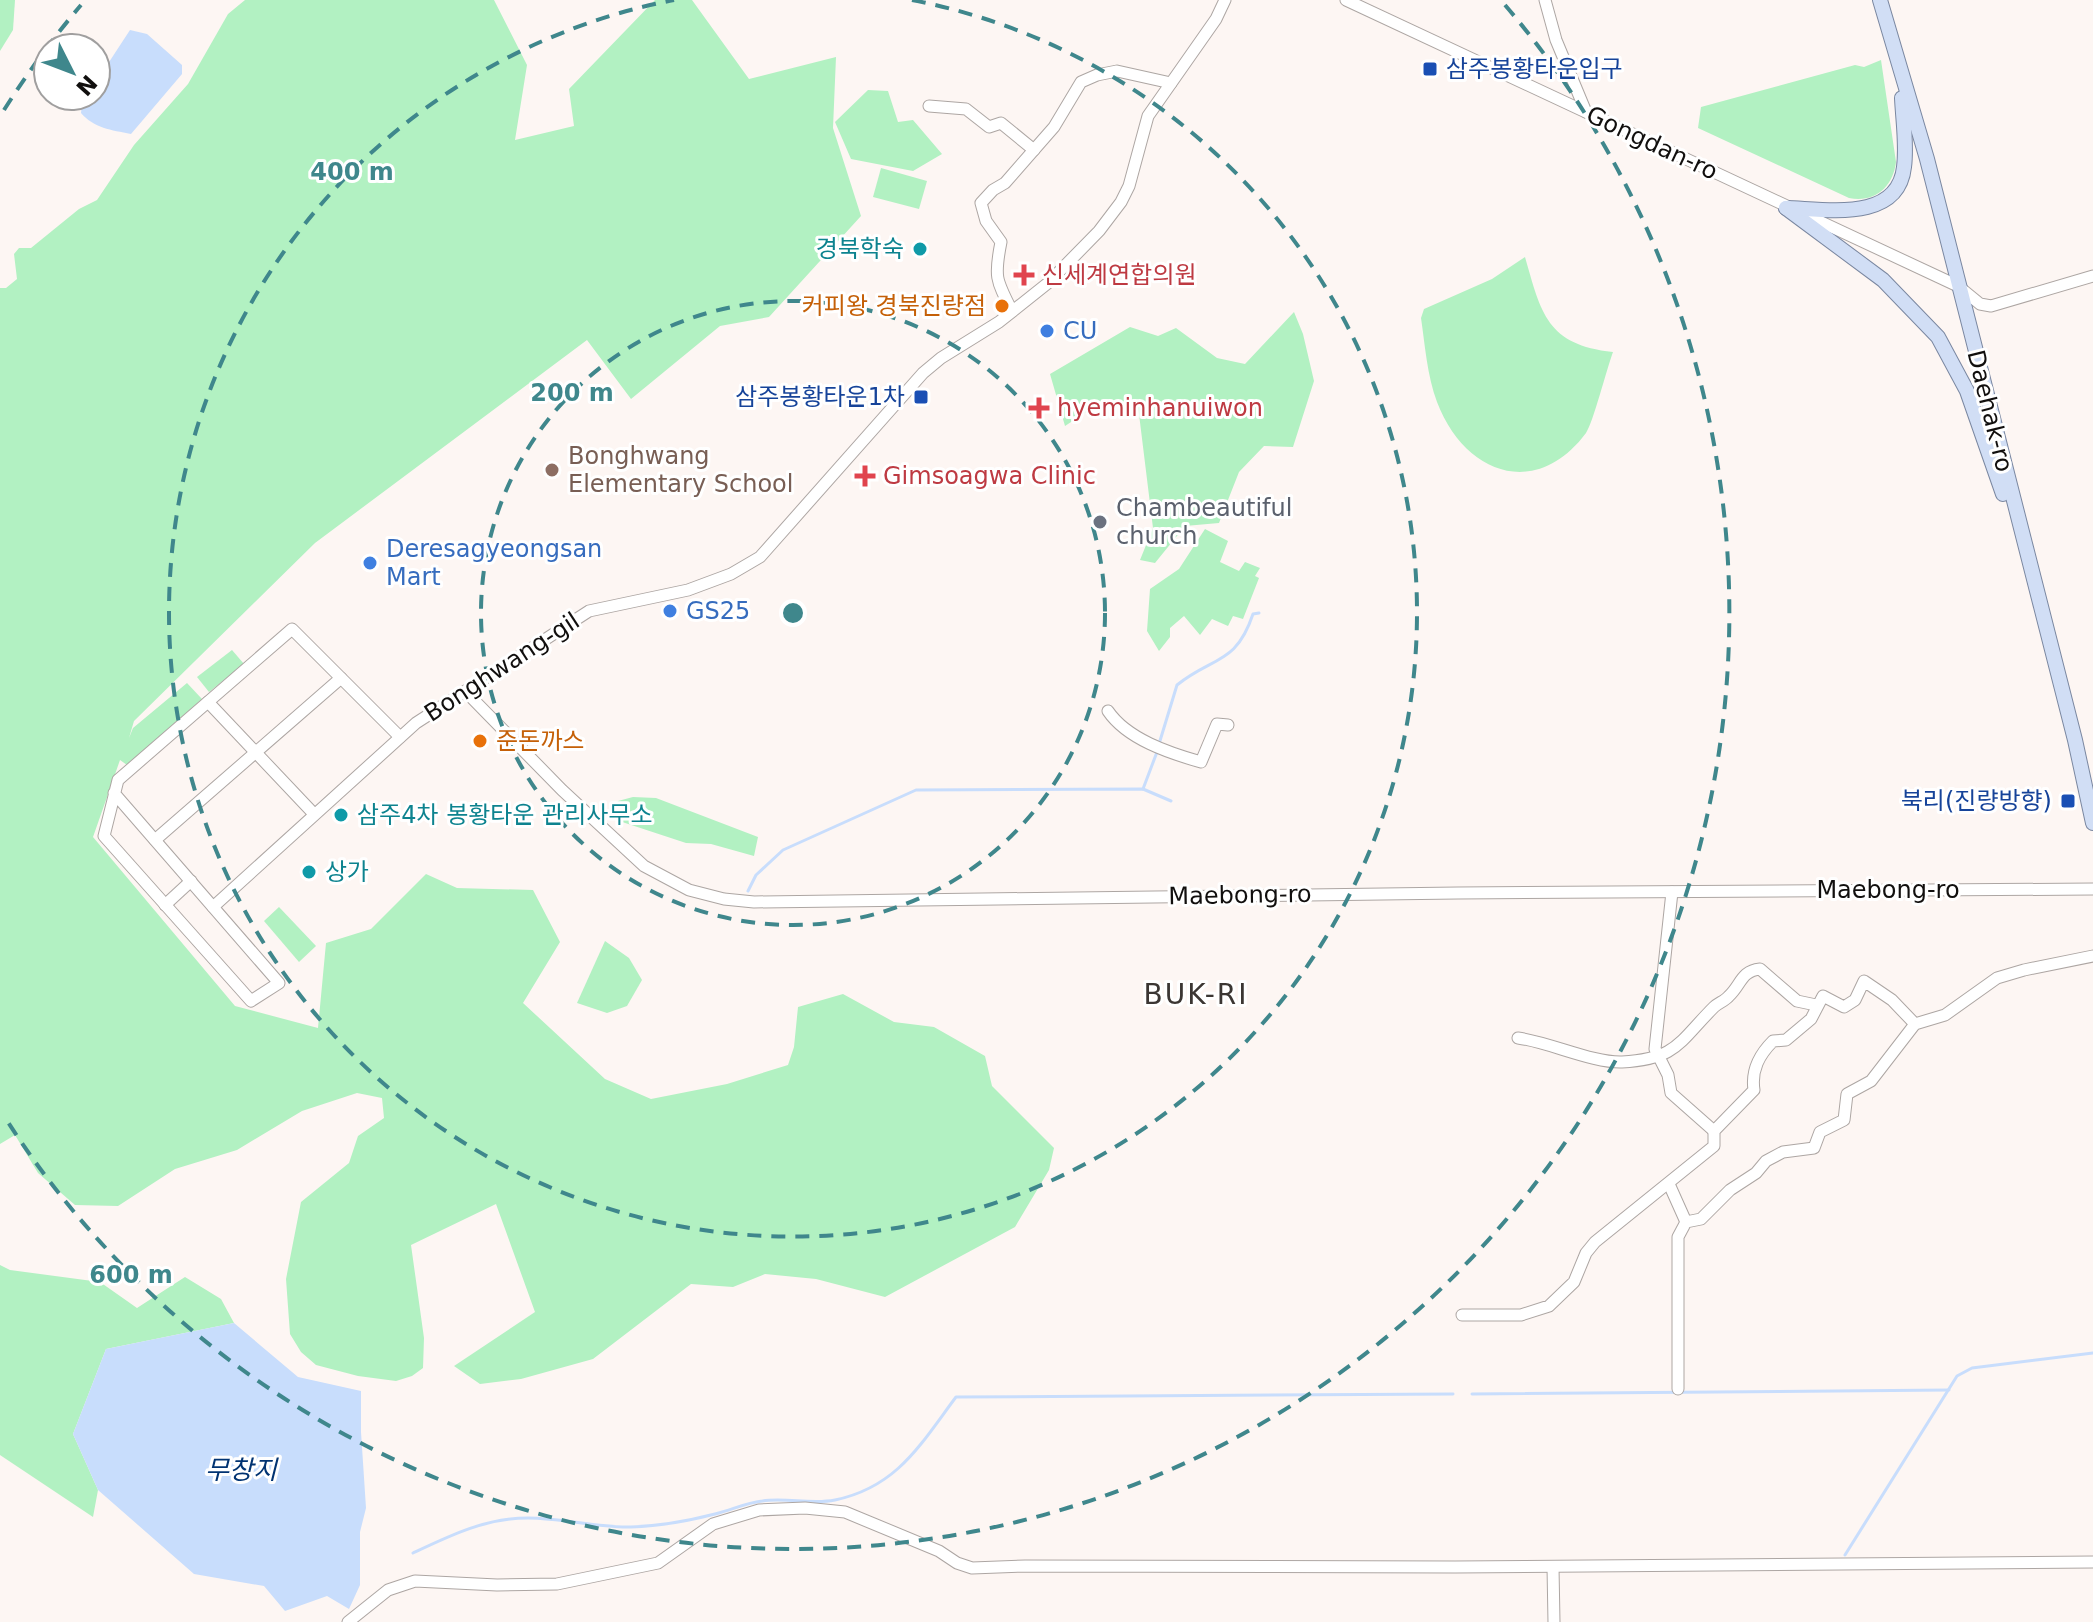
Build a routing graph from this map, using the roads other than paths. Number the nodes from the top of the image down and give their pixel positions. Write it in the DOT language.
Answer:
graph roads {
  1 [pos="1225,0"];
  2 [pos="1346,0"];
  3 [pos="1545,0"];
  4 [pos="1880,0"];
  5 [pos="1902,73"];
  6 [pos="1171,83"];
  7 [pos="929,106"];
  8 [pos="1586,112"];
  9 [pos="1034,150"];
  10 [pos="1786,208"];
  11 [pos="2093,276"];
  12 [pos="1958,286"];
  13 [pos="1012,311"];
  14 [pos="2029,560"];
  15 [pos="341,678"];
  16 [pos="466,692"];
  17 [pos="208,702"];
  18 [pos="1108,711"];
  19 [pos="1222,724"];
  20 [pos="400,737"];
  21 [pos="255,752"];
  22 [pos="114,793"];
  23 [pos="314,814"];
  24 [pos="2093,823"];
  25 [pos="155,840"];
  26 [pos="191,881"];
  27 [pos="2093,889"];
  28 [pos="1672,892"];
  29 [pos="165,905"];
  30 [pos="213,907"];
  31 [pos="2093,956"];
  32 [pos="1816,1005"];
  33 [pos="1915,1024"];
  34 [pos="1518,1038"];
  35 [pos="1659,1056"];
  36 [pos="1714,1131"];
  37 [pos="1669,1184"];
  38 [pos="1686,1222"];
  39 [pos="1462,1315"];
  40 [pos="1678,1389"];
  41 [pos="2093,1562"];
  42 [pos="1553,1567"];
  43 [pos="348,1622"];
  44 [pos="1554,1622"];
  1 -- 6 [label="street, Bonghwang-gil"];
  2 -- 8 [label="street, Gongdan-ro"];
  3 -- 8 [label="street"];
  4 -- 5 [label="main road, Daehak-ro"];
  5 -- 10 [label="main road"];
  5 -- 12 [label="main road, Daehak-ro"];
  6 -- 9 [label="street"];
  6 -- 13 [label="street, Bonghwang-gil"];
  7 -- 9 [label="street"];
  8 -- 10 [label="street, Gongdan-ro"];
  9 -- 13 [label="street"];
  10 -- 12 [label="street, Gongdan-ro"];
  10 -- 14 [label="main road"];
  11 -- 12 [label="street, Gongdan-ro"];
  12 -- 14 [label="main road, Daehak-ro"];
  13 -- 16 [label="street, Bonghwang-gil"];
  14 -- 24 [label="main road, Daehak-ro"];
  15 -- 17 [label="street"];
  15 -- 20 [label="street"];
  15 -- 21 [label="street"];
  16 -- 20 [label="street, Bonghwang-gil"];
  16 -- 28 [label="street, Maebong-ro"];
  17 -- 21 [label="street"];
  17 -- 22 [label="street"];
  18 -- 19 [label="street"];
  20 -- 23 [label="street, Bonghwang-gil"];
  21 -- 23 [label="street"];
  21 -- 25 [label="street"];
  22 -- 25 [label="street"];
  22 -- 29 [label="street"];
  23 -- 30 [label="street, Bonghwang-gil"];
  25 -- 26 [label="street"];
  26 -- 29 [label="street"];
  26 -- 30 [label="street"];
  27 -- 28 [label="street, Maebong-ro"];
  28 -- 35 [label="street"];
  29 -- 30 [label="street"];
  31 -- 33 [label="street"];
  32 -- 33 [label="street"];
  32 -- 35 [label="street"];
  32 -- 36 [label="street"];
  33 -- 38 [label="street"];
  34 -- 35 [label="street"];
  35 -- 36 [label="street"];
  36 -- 37 [label="street"];
  37 -- 38 [label="street"];
  37 -- 39 [label="street"];
  38 -- 40 [label="street"];
  41 -- 42 [label="street"];
  42 -- 43 [label="street"];
  42 -- 44 [label="street"];
}
